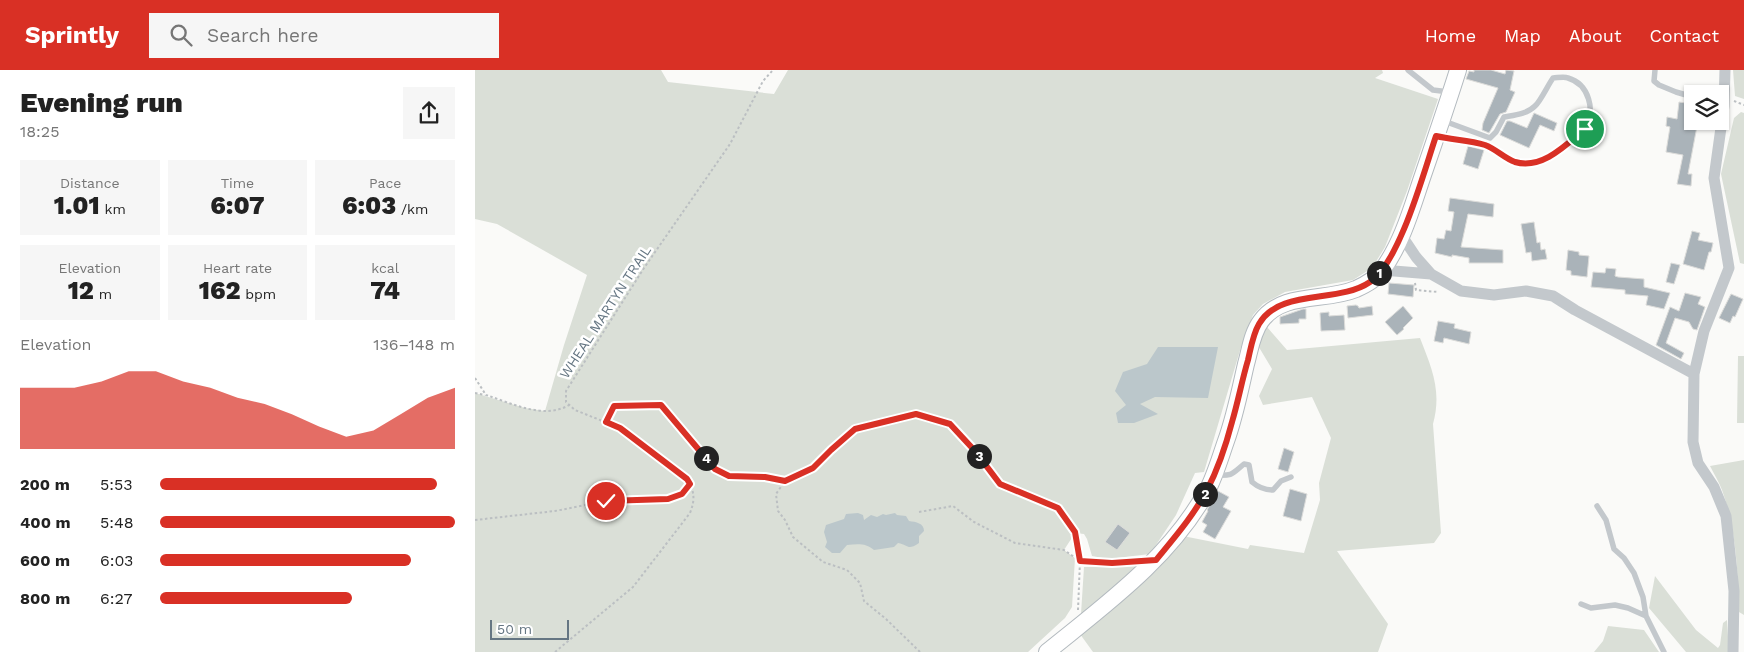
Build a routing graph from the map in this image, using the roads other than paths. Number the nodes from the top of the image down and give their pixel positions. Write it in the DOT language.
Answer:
graph roads {
  1 [pos="1408,70"];
  2 [pos="1458,70"];
  3 [pos="1655,70"];
  4 [pos="1725,70"];
  5 [pos="1724,85"];
  6 [pos="1451,93"];
  7 [pos="1684,94"];
  8 [pos="1442,120"];
  9 [pos="1720,130"];
  10 [pos="1436,136"];
  11 [pos="1401,236"];
  12 [pos="1382,270"];
  13 [pos="1431,274"];
  14 [pos="1694,374"];
  15 [pos="1214,475"];
  16 [pos="1291,477"];
  17 [pos="1597,506"];
  18 [pos="1581,604"];
  19 [pos="1646,616"];
  20 [pos="1047,652"];
  21 [pos="1664,652"];
  22 [pos="1733,652"];
  1 -- 6 [label="lane"];
  2 -- 6 [label="street"];
  3 -- 7 [label="lane"];
  4 -- 5 [label="street"];
  6 -- 8 [label="street"];
  8 -- 10 [label="street"];
  8 -- 10 [label="lane"];
  9 -- 14 [label="street"];
  10 -- 11 [label="street"];
  11 -- 12 [label="street"];
  11 -- 13 [label="street"];
  12 -- 13 [label="street"];
  12 -- 15 [label="street"];
  13 -- 14 [label="street"];
  14 -- 22 [label="street"];
  15 -- 16 [label="lane"];
  15 -- 20 [label="street"];
  17 -- 19 [label="lane"];
  18 -- 19 [label="lane"];
  19 -- 21 [label="lane"];
}
